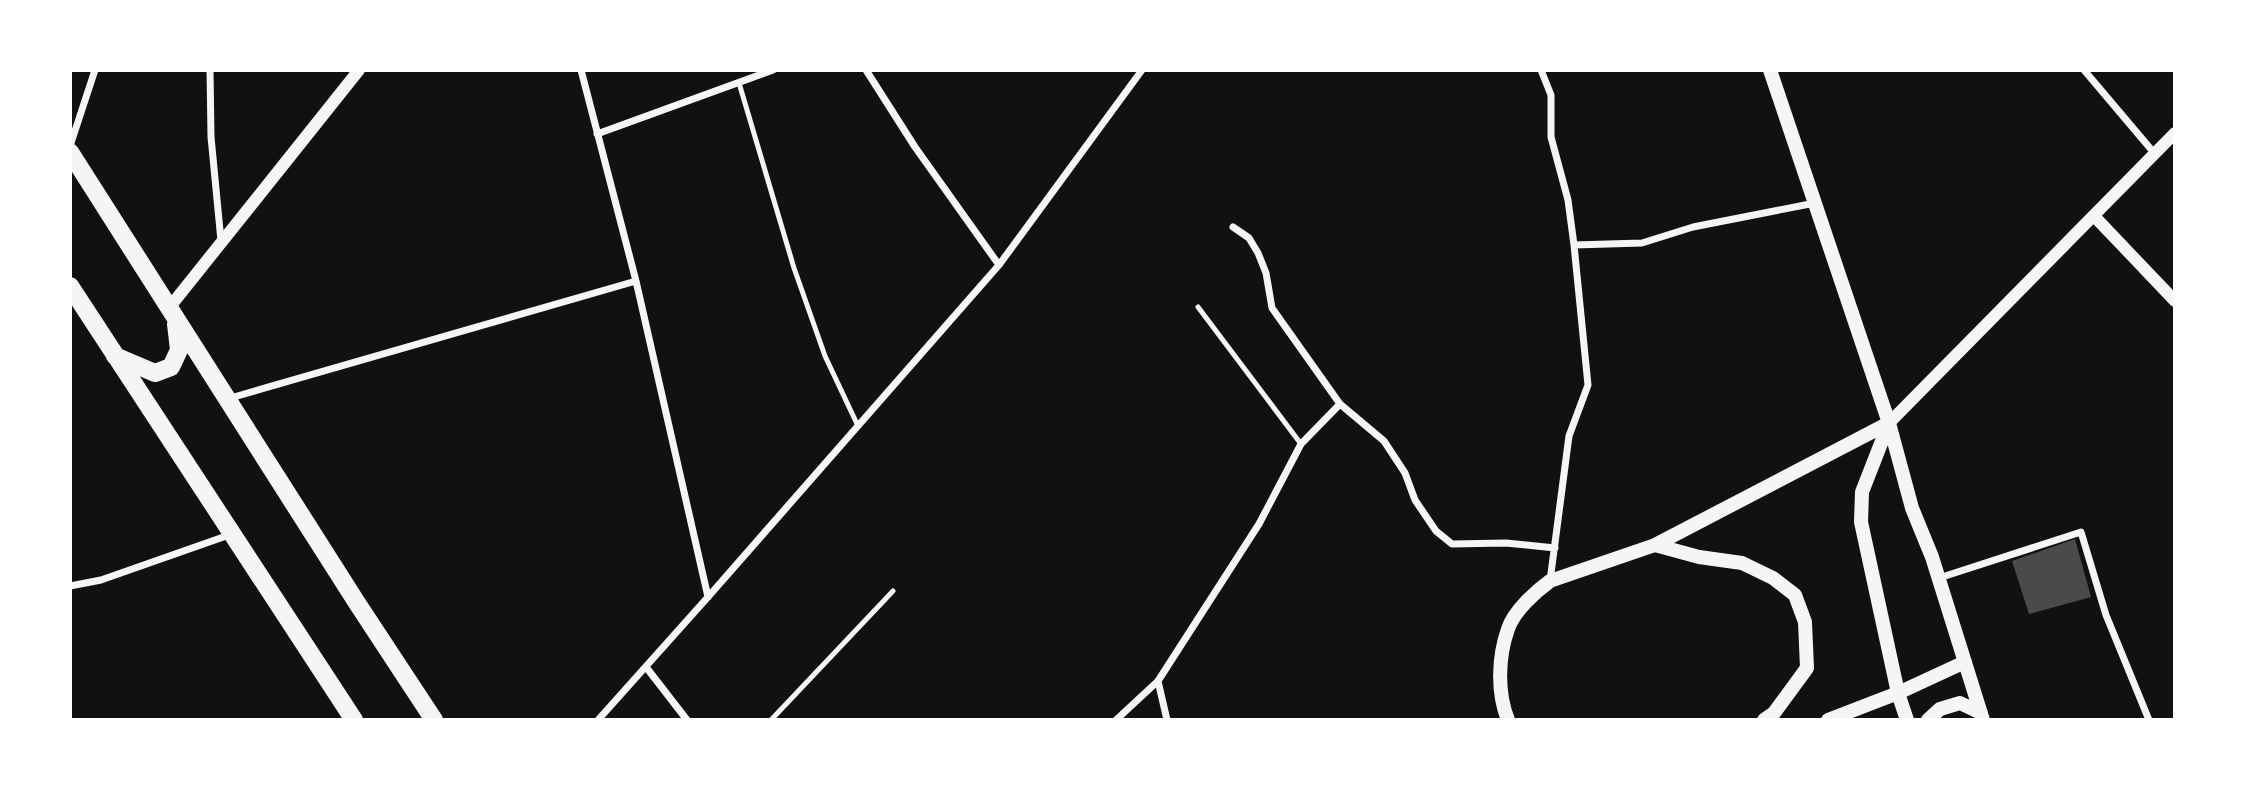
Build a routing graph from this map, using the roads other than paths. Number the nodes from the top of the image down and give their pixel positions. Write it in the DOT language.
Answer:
graph roads {
  1 [pos="95,70"];
  2 [pos="210,70"];
  3 [pos="359,70"];
  4 [pos="581,70"];
  5 [pos="773,70"];
  6 [pos="866,70"];
  7 [pos="1142,70"];
  8 [pos="1541,70"];
  9 [pos="1770,70"];
  10 [pos="2084,70"];
  11 [pos="739,83"];
  12 [pos="597,134"];
  13 [pos="2175,134"];
  14 [pos="70,146"];
  15 [pos="70,152"];
  16 [pos="2155,154"];
  17 [pos="1815,203"];
  18 [pos="2094,216"];
  19 [pos="1233,227"];
  20 [pos="221,241"];
  21 [pos="1574,245"];
  22 [pos="999,265"];
  23 [pos="636,281"];
  24 [pos="70,286"];
  25 [pos="2175,301"];
  26 [pos="1198,307"];
  27 [pos="172,313"];
  28 [pos="115,356"];
  29 [pos="227,399"];
  30 [pos="1340,404"];
  31 [pos="1889,422"];
  32 [pos="858,426"];
  33 [pos="1301,444"];
  34 [pos="233,534"];
  35 [pos="1655,545"];
  36 [pos="1555,548"];
  37 [pos="1938,579"];
  38 [pos="1550,581"];
  39 [pos="70,586"];
  40 [pos="893,591"];
  41 [pos="708,597"];
  42 [pos="1965,662"];
  43 [pos="646,667"];
  44 [pos="1157,681"];
  45 [pos="1898,693"];
  46 [pos="1982,717"];
  47 [pos="355,720"];
  48 [pos="434,720"];
  49 [pos="598,720"];
  50 [pos="687,720"];
  51 [pos="771,720"];
  52 [pos="1116,720"];
  53 [pos="1167,720"];
  54 [pos="1508,720"];
  55 [pos="1764,720"];
  56 [pos="1828,720"];
  57 [pos="1907,720"];
  58 [pos="1928,720"];
  59 [pos="2149,720"];
  1 -- 14 [label="street"];
  2 -- 20 [label="street"];
  3 -- 20 [label="street"];
  4 -- 12 [label="street"];
  5 -- 11 [label="street"];
  6 -- 22 [label="street"];
  7 -- 22 [label="street"];
  8 -- 21 [label="street"];
  9 -- 17 [label="main road"];
  10 -- 16 [label="street"];
  11 -- 12 [label="street"];
  11 -- 32 [label="lane"];
  12 -- 23 [label="street"];
  13 -- 16 [label="street"];
  15 -- 27 [label="main road"];
  16 -- 18 [label="street"];
  17 -- 21 [label="street"];
  17 -- 31 [label="main road"];
  18 -- 25 [label="street"];
  18 -- 31 [label="street"];
  19 -- 30 [label="street"];
  20 -- 27 [label="street"];
  21 -- 36 [label="street"];
  22 -- 32 [label="street"];
  23 -- 29 [label="street"];
  23 -- 41 [label="street"];
  24 -- 28 [label="main road"];
  26 -- 33 [label="lane"];
  27 -- 28 [label="main road"];
  27 -- 29 [label="main road"];
  28 -- 34 [label="main road"];
  29 -- 48 [label="main road"];
  30 -- 33 [label="street"];
  30 -- 36 [label="street"];
  31 -- 35 [label="main road"];
  31 -- 37 [label="main road"];
  31 -- 45 [label="main road"];
  32 -- 41 [label="street"];
  33 -- 44 [label="street"];
  34 -- 39 [label="street"];
  34 -- 47 [label="main road"];
  35 -- 38 [label="main road"];
  35 -- 55 [label="main road"];
  36 -- 38 [label="street"];
  37 -- 42 [label="main road"];
  37 -- 59 [label="street"];
  38 -- 54 [label="main road"];
  40 -- 51 [label="lane"];
  41 -- 43 [label="street"];
  42 -- 45 [label="main road"];
  42 -- 46 [label="main road"];
  43 -- 49 [label="street"];
  43 -- 50 [label="street"];
  44 -- 52 [label="street"];
  44 -- 53 [label="street"];
  45 -- 56 [label="main road"];
  45 -- 57 [label="main road"];
  46 -- 58 [label="main road"];
}
